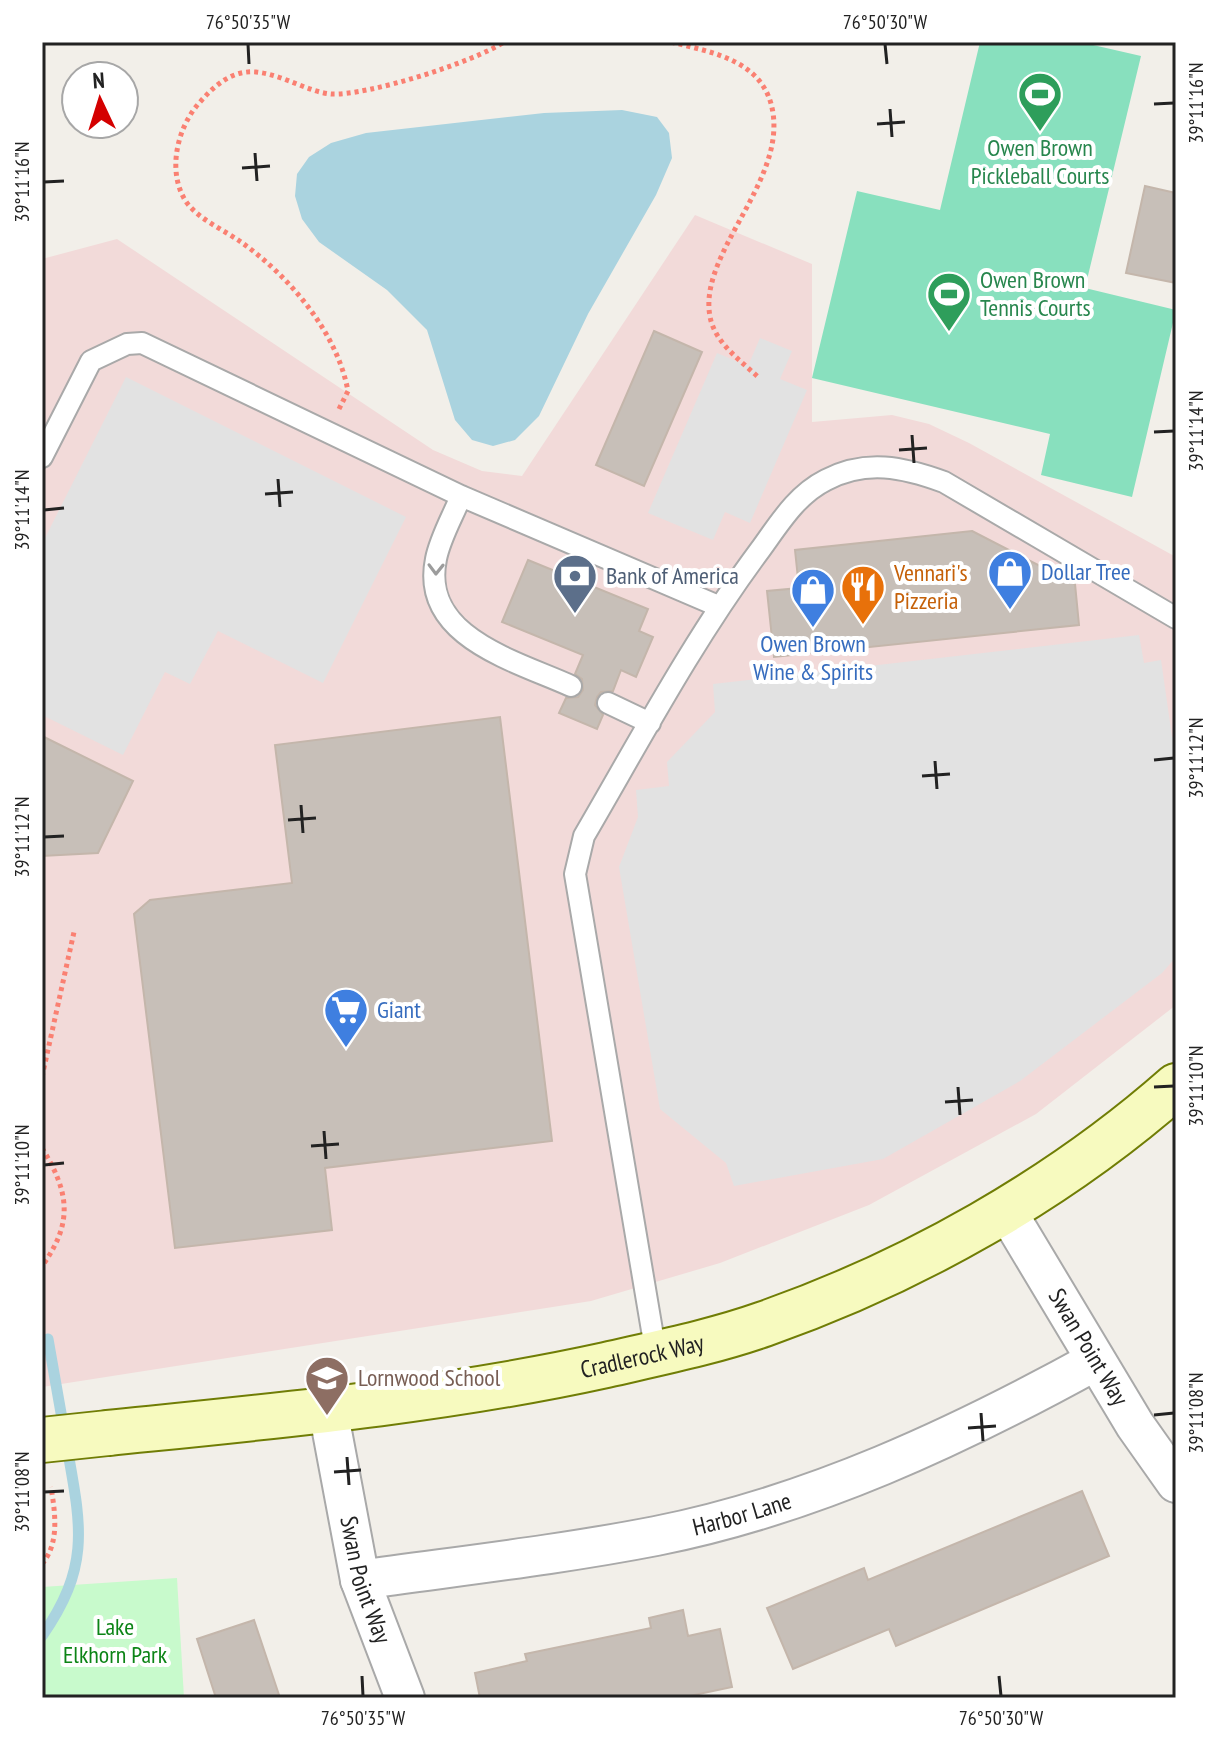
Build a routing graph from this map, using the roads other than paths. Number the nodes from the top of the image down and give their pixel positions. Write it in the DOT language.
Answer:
graph roads {
  1 [pos="42,457"];
  2 [pos="461,496"];
  3 [pos="718,606"];
  4 [pos="1176,618"];
  5 [pos="571,686"];
  6 [pos="608,703"];
  7 [pos="650,723"];
  8 [pos="1176,1086"];
  9 [pos="1006,1210"];
  10 [pos="656,1354"];
  11 [pos="1095,1361"];
  12 [pos="328,1410"];
  13 [pos="42,1440"];
  14 [pos="1176,1483"];
  15 [pos="360,1580"];
  16 [pos="405,1698"];
  1 -- 2 [label="lane"];
  2 -- 3 [label="lane"];
  2 -- 5 [label="lane, one-way"];
  3 -- 4 [label="lane"];
  3 -- 7 [label="lane"];
  6 -- 7 [label="lane"];
  7 -- 10 [label="lane"];
  8 -- 9 [label="street, Cradlerock Way"];
  9 -- 10 [label="street, Cradlerock Way"];
  9 -- 11 [label="street, Swan Point Way"];
  10 -- 12 [label="street, Cradlerock Way"];
  11 -- 14 [label="street, Swan Point Way"];
  11 -- 15 [label="street, Harbor Lane"];
  12 -- 13 [label="street, Cradlerock Way, bridge"];
  12 -- 15 [label="street, Swan Point Way"];
  15 -- 16 [label="street, Swan Point Way"];
}
